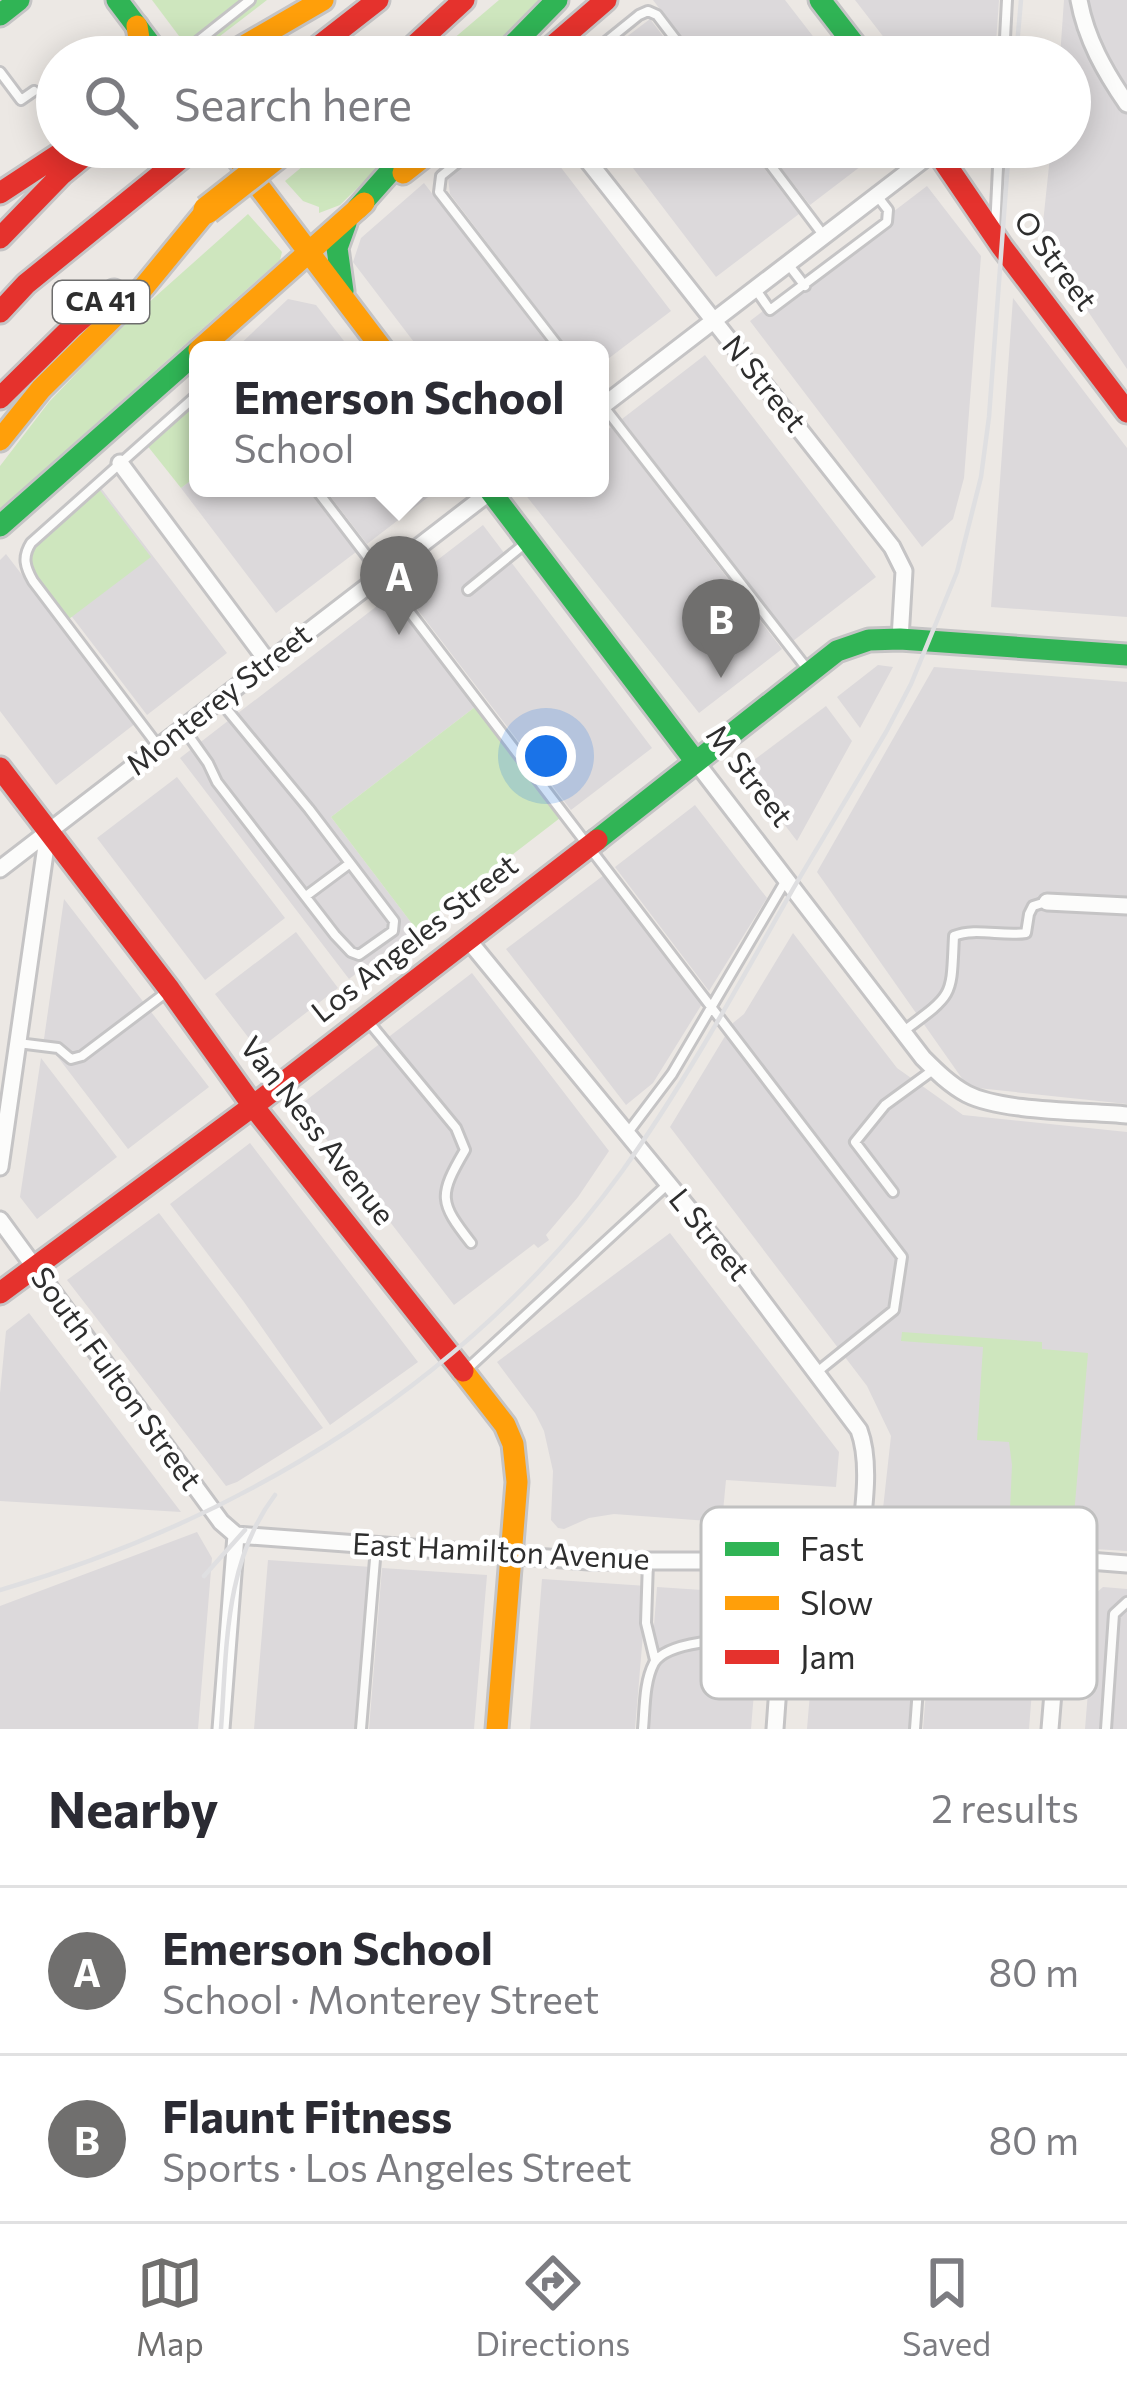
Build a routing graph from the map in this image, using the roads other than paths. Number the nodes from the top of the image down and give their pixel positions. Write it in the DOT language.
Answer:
graph roads {
  1 [pos="19,0"];
  2 [pos="117,0"];
  3 [pos="250,0"];
  4 [pos="323,0"];
  5 [pos="378,0"];
  6 [pos="464,0"];
  7 [pos="557,0"];
  8 [pos="606,0"];
  9 [pos="820,0"];
  10 [pos="1079,0"];
  11 [pos="1006,1"];
  12 [pos="0,15"];
  13 [pos="137,26"];
  14 [pos="139,36"];
  15 [pos="144,36"];
  16 [pos="205,36"];
  17 [pos="261,36"];
  18 [pos="332,36"];
  19 [pos="425,36"];
  20 [pos="522,36"];
  21 [pos="564,36"];
  22 [pos="613,36"];
  23 [pos="673,36"];
  24 [pos="848,36"];
  25 [pos="1005,36"];
  26 [pos="1089,36"];
  27 [pos="1091,41"];
  28 [pos="0,72"];
  29 [pos="34,91"];
  30 [pos="1127,104"];
  31 [pos="37,168"];
  32 [pos="70,168"];
  33 [pos="170,168"];
  34 [pos="245,168"];
  35 [pos="260,168"];
  36 [pos="393,168"];
  37 [pos="409,168"];
  38 [pos="451,168"];
  39 [pos="593,168"];
  40 [pos="773,168"];
  41 [pos="910,168"];
  42 [pos="948,168"];
  43 [pos="999,168"];
  44 [pos="0,194"];
  45 [pos="877,195"];
  46 [pos="357,209"];
  47 [pos="207,210"];
  48 [pos="824,236"];
  49 [pos="995,237"];
  50 [pos="0,238"];
  51 [pos="310,253"];
  52 [pos="788,264"];
  53 [pos="805,286"];
  54 [pos="755,289"];
  55 [pos="344,297"];
  56 [pos="0,311"];
  57 [pos="713,321"];
  58 [pos="208,341"];
  59 [pos="376,341"];
  60 [pos="553,341"];
  61 [pos="189,358"];
  62 [pos="0,398"];
  63 [pos="609,399"];
  64 [pos="189,402"];
  65 [pos="1127,412"];
  66 [pos="609,415"];
  67 [pos="0,440"];
  68 [pos="120,463"];
  69 [pos="322,497"];
  70 [pos="481,497"];
  71 [pos="497,497"];
  72 [pos="0,526"];
  73 [pos="529,541"];
  74 [pos="381,575"];
  75 [pos="468,590"];
  76 [pos="900,639"];
  77 [pos="1127,655"];
  78 [pos="268,662"];
  79 [pos="808,671"];
  80 [pos="219,700"];
  81 [pos="183,728"];
  82 [pos="159,746"];
  83 [pos="696,762"];
  84 [pos="0,769"];
  85 [pos="48,832"];
  86 [pos="587,845"];
  87 [pos="349,864"];
  88 [pos="0,868"];
  89 [pos="787,878"];
  90 [pos="306,896"];
  91 [pos="1048,902"];
  92 [pos="1127,906"];
  93 [pos="469,941"];
  94 [pos="170,990"];
  95 [pos="712,1008"];
  96 [pos="367,1019"];
  97 [pos="903,1031"];
  98 [pos="16,1043"];
  99 [pos="934,1070"];
  100 [pos="254,1106"];
  101 [pos="1127,1114"];
  102 [pos="626,1135"];
  103 [pos="0,1168"];
  104 [pos="668,1184"];
  105 [pos="893,1192"];
  106 [pos="0,1220"];
  107 [pos="471,1244"];
  108 [pos="34,1268"];
  109 [pos="0,1293"];
  110 [pos="464,1372"];
  111 [pos="815,1372"];
  112 [pos="862,1507"];
  113 [pos="236,1535"];
  114 [pos="376,1546"];
  115 [pos="512,1556"];
  116 [pos="648,1561"];
  117 [pos="701,1561"];
  118 [pos="1097,1562"];
  119 [pos="1127,1564"];
  120 [pos="1127,1602"];
  121 [pos="701,1645"];
  122 [pos="656,1660"];
  123 [pos="777,1699"];
  124 [pos="917,1699"];
  125 [pos="1052,1699"];
  126 [pos="220,1729"];
  127 [pos="361,1729"];
  128 [pos="497,1729"];
  129 [pos="643,1729"];
  130 [pos="775,1729"];
  131 [pos="915,1729"];
  132 [pos="1050,1729"];
  133 [pos="1106,1729"];
  1 -- 12 [label="main road"];
  2 -- 13 [label="main road"];
  3 -- 16 [label="lane"];
  4 -- 17 [label="main road"];
  5 -- 18 [label="main road"];
  6 -- 19 [label="main road"];
  7 -- 20 [label="main road"];
  8 -- 21 [label="main road"];
  9 -- 24 [label="main road"];
  10 -- 26 [label="street"];
  11 -- 25 [label="lane"];
  13 -- 14 [label="main road"];
  13 -- 15 [label="main road"];
  22 -- 23 [label="lane"];
  27 -- 30 [label="street"];
  28 -- 29 [label="lane"];
  31 -- 44 [label="main road"];
  32 -- 50 [label="main road"];
  33 -- 56 [label="main road, CA 41"];
  34 -- 51 [label="main road"];
  35 -- 47 [label="main road, CA 41, bridge"];
  36 -- 46 [label="main road"];
  37 -- 46 [label="main road"];
  38 -- 60 [label="lane"];
  39 -- 57 [label="street, N Street"];
  40 -- 48 [label="lane"];
  41 -- 45 [label="street"];
  42 -- 49 [label="main road, O Street"];
  43 -- 49 [label="lane"];
  45 -- 48 [label="street"];
  45 -- 53 [label="lane"];
  46 -- 51 [label="main road"];
  46 -- 55 [label="main road"];
  47 -- 62 [label="main road, CA 41"];
  47 -- 67 [label="main road"];
  48 -- 52 [label="street"];
  49 -- 65 [label="main road, O Street"];
  51 -- 55 [label="main road"];
  51 -- 58 [label="main road"];
  52 -- 53 [label="lane"];
  52 -- 54 [label="street"];
  53 -- 54 [label="lane"];
  54 -- 57 [label="street"];
  55 -- 59 [label="main road"];
  57 -- 63 [label="street"];
  57 -- 76 [label="street, N Street"];
  61 -- 72 [label="main road"];
  64 -- 68 [label="lane"];
  66 -- 79 [label="lane"];
  68 -- 78 [label="street"];
  68 -- 82 [label="lane"];
  69 -- 74 [label="lane"];
  70 -- 74 [label="street, Monterey Street"];
  71 -- 73 [label="main road, M Street"];
  73 -- 75 [label="lane"];
  73 -- 83 [label="main road, M Street"];
  74 -- 78 [label="street, Monterey Street"];
  74 -- 86 [label="lane"];
  76 -- 77 [label="main road"];
  76 -- 79 [label="main road, Los Angeles Street"];
  78 -- 80 [label="street, Monterey Street"];
  79 -- 83 [label="main road, Los Angeles Street"];
  80 -- 81 [label="street, Monterey Street"];
  80 -- 87 [label="lane"];
  81 -- 82 [label="street, Monterey Street"];
  81 -- 90 [label="lane"];
  82 -- 85 [label="street, Monterey Street"];
  83 -- 86 [label="main road, Los Angeles Street"];
  83 -- 89 [label="street, M Street"];
  84 -- 85 [label="main road, Van Ness Avenue"];
  85 -- 88 [label="street, Monterey Street"];
  85 -- 94 [label="main road, Van Ness Avenue"];
  85 -- 98 [label="street"];
  86 -- 93 [label="main road, Los Angeles Street"];
  86 -- 95 [label="lane"];
  87 -- 90 [label="lane"];
  87 -- 90 [label="lane"];
  89 -- 95 [label="lane"];
  89 -- 97 [label="street, M Street"];
  91 -- 92 [label="street"];
  91 -- 97 [label="lane"];
  93 -- 96 [label="main road, Los Angeles Street"];
  93 -- 102 [label="street, L Street"];
  94 -- 98 [label="lane"];
  94 -- 100 [label="main road, Van Ness Avenue"];
  95 -- 102 [label="lane"];
  95 -- 111 [label="lane"];
  96 -- 100 [label="main road, Los Angeles Street"];
  96 -- 107 [label="lane"];
  97 -- 99 [label="street, M Street"];
  98 -- 103 [label="street"];
  99 -- 101 [label="street, M Street"];
  99 -- 105 [label="lane"];
  100 -- 108 [label="main road, Los Angeles Street"];
  100 -- 110 [label="main road, Van Ness Avenue"];
  102 -- 104 [label="street, L Street"];
  104 -- 110 [label="lane"];
  104 -- 111 [label="street, L Street"];
  106 -- 108 [label="street, South Fulton Street"];
  108 -- 109 [label="main road, Los Angeles Street"];
  108 -- 113 [label="street, South Fulton Street"];
  110 -- 115 [label="main road, Van Ness Avenue"];
  111 -- 112 [label="street, L Street"];
  113 -- 114 [label="street, East Hamilton Avenue"];
  113 -- 126 [label="street"];
  114 -- 115 [label="street, East Hamilton Avenue"];
  114 -- 127 [label="lane"];
  115 -- 116 [label="street, East Hamilton Avenue"];
  115 -- 128 [label="main road, Van Ness Avenue"];
  116 -- 117 [label="street, East Hamilton Avenue"];
  116 -- 122 [label="lane"];
  118 -- 119 [label="street, East Hamilton Avenue"];
  120 -- 133 [label="lane"];
  121 -- 122 [label="lane"];
  122 -- 129 [label="lane"];
  123 -- 130 [label="street"];
  124 -- 131 [label="lane"];
  125 -- 132 [label="street"];
}
